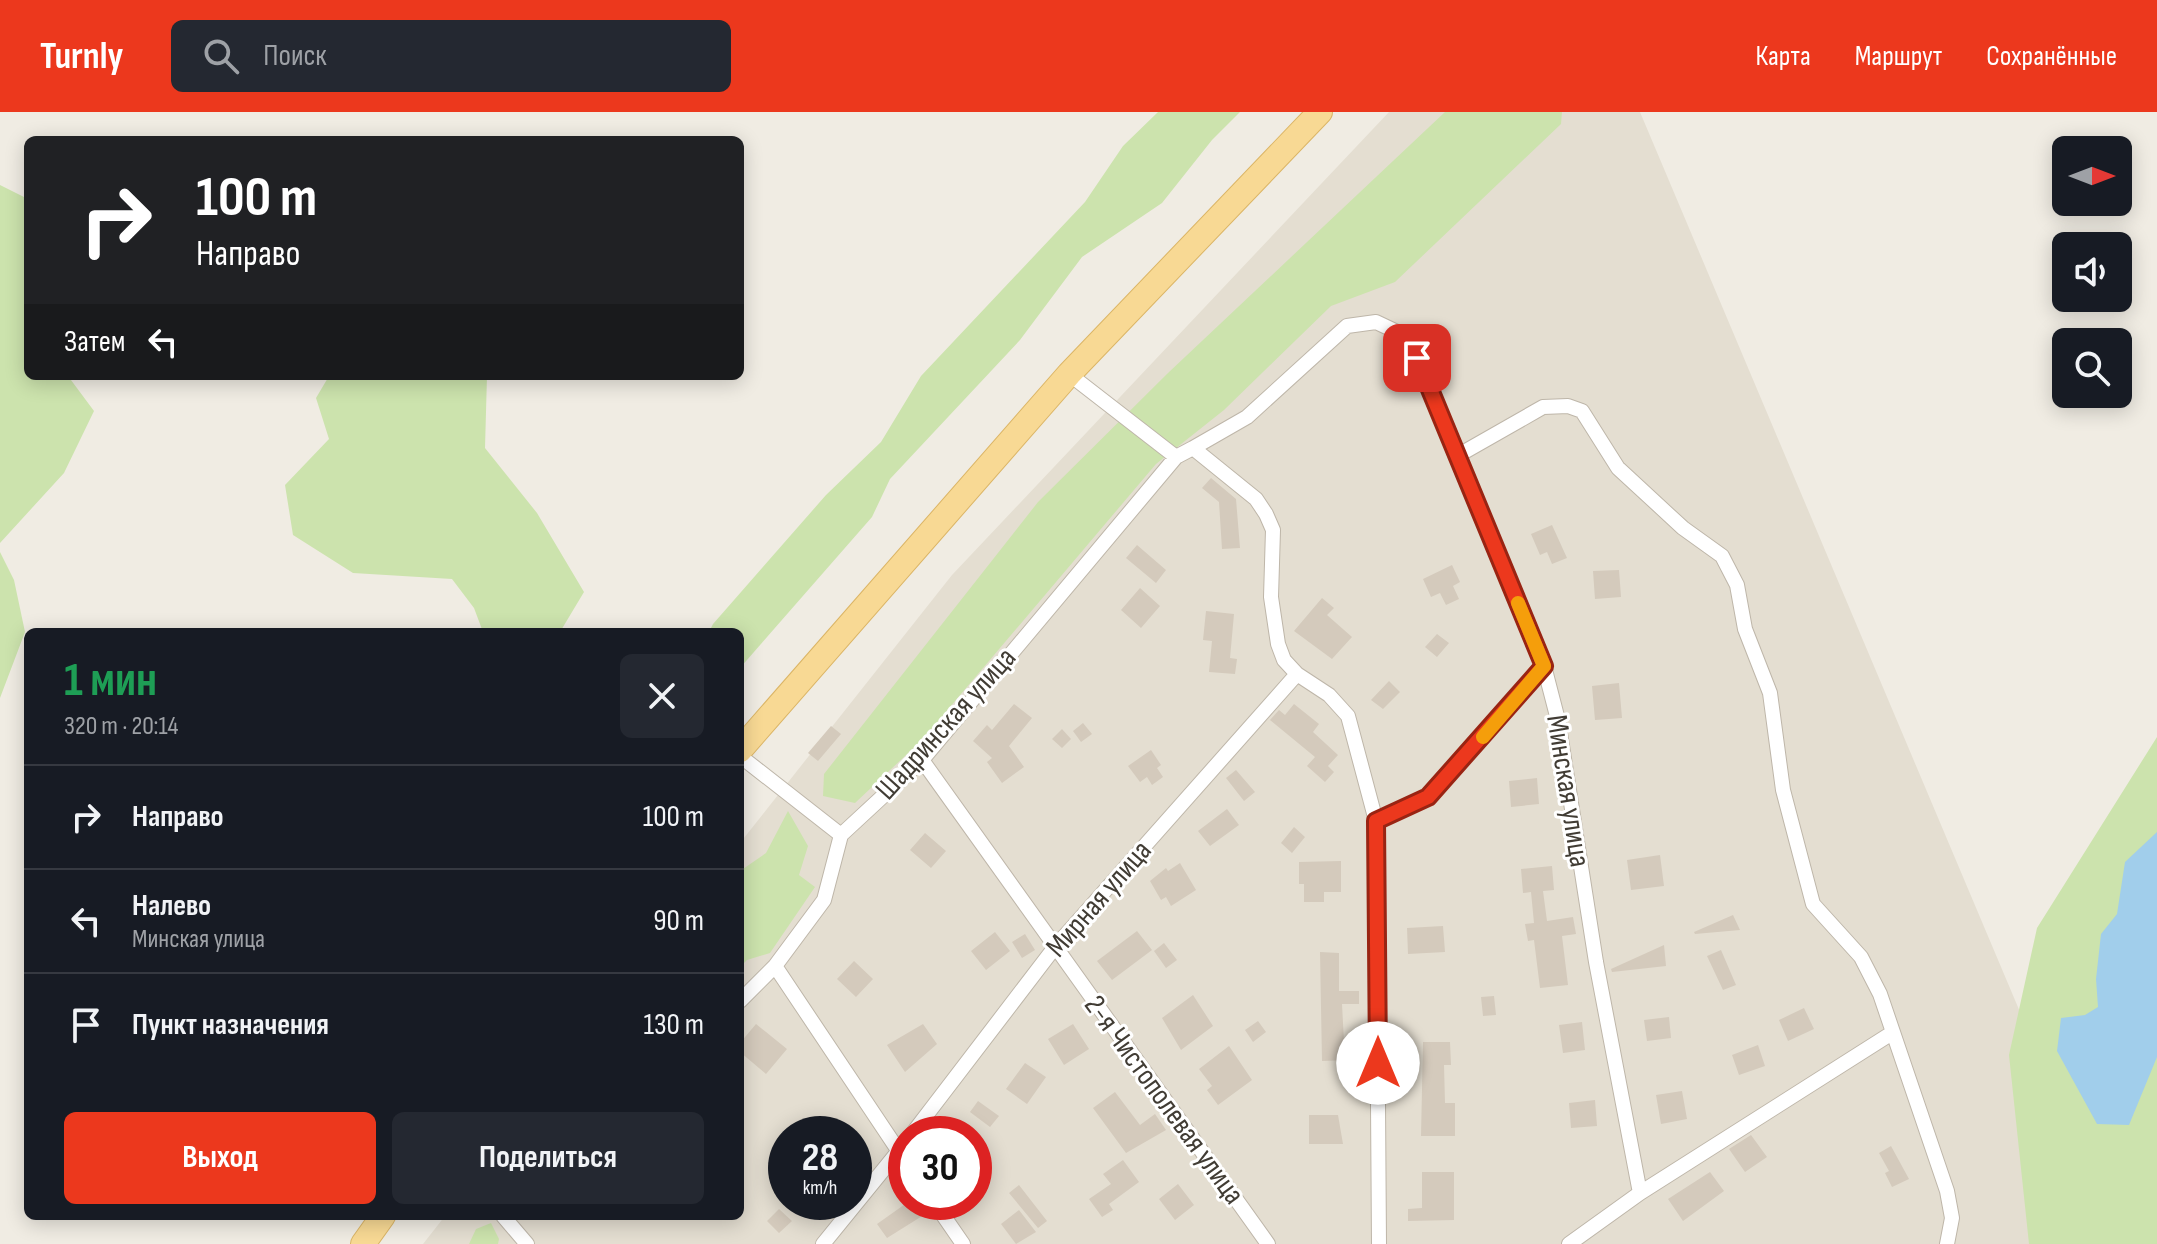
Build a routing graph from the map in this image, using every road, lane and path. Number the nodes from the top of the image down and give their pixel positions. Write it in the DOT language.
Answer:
graph roads {
  1 [pos="1320,112"];
  2 [pos="1069,374"];
  3 [pos="1193,448"];
  4 [pos="1457,456"];
  5 [pos="1176,457"];
  6 [pos="1544,666"];
  7 [pos="1297,674"];
  8 [pos="744,748"];
  9 [pos="744,756"];
  10 [pos="922,760"];
  11 [pos="1376,821"];
  12 [pos="841,835"];
  13 [pos="1055,947"];
  14 [pos="775,966"];
  15 [pos="744,997"];
  16 [pos="1892,1033"];
  17 [pos="926,1116"];
  18 [pos="888,1129"];
  19 [pos="888,1170"];
  20 [pos="1640,1193"];
  21 [pos="380,1220"];
  22 [pos="946,1220"];
  23 [pos="520,1222"];
  24 [pos="1948,1242"];
  25 [pos="363,1244"];
  26 [pos="527,1244"];
  27 [pos="823,1244"];
  28 [pos="963,1244"];
  29 [pos="1268,1244"];
  30 [pos="1379,1244"];
  31 [pos="1569,1244"];
  1 -- 2 [label="main road"];
  2 -- 5 [label="street"];
  2 -- 8 [label="main road"];
  3 -- 4 [label="street, Минская улица"];
  3 -- 5 [label="street, Минская улица"];
  3 -- 7 [label="street"];
  4 -- 6 [label="street, Минская улица"];
  4 -- 16 [label="street"];
  5 -- 10 [label="street, Шадринская улица"];
  6 -- 11 [label="street"];
  6 -- 20 [label="street, Минская улица"];
  7 -- 11 [label="street"];
  7 -- 13 [label="street, Мирная улица"];
  9 -- 12 [label="street"];
  10 -- 12 [label="street, Шадринская улица"];
  10 -- 13 [label="street, 2-я Чистополевая улица"];
  11 -- 30 [label="street"];
  12 -- 14 [label="street"];
  13 -- 17 [label="street, Мирная улица"];
  13 -- 29 [label="street, 2-я Чистополевая улица"];
  14 -- 15 [label="street"];
  14 -- 18 [label="street"];
  16 -- 20 [label="street"];
  16 -- 24 [label="street"];
  19 -- 27 [label="street"];
  20 -- 31 [label="street"];
  21 -- 25 [label="main road"];
  22 -- 28 [label="street"];
  23 -- 26 [label="street"];
}
